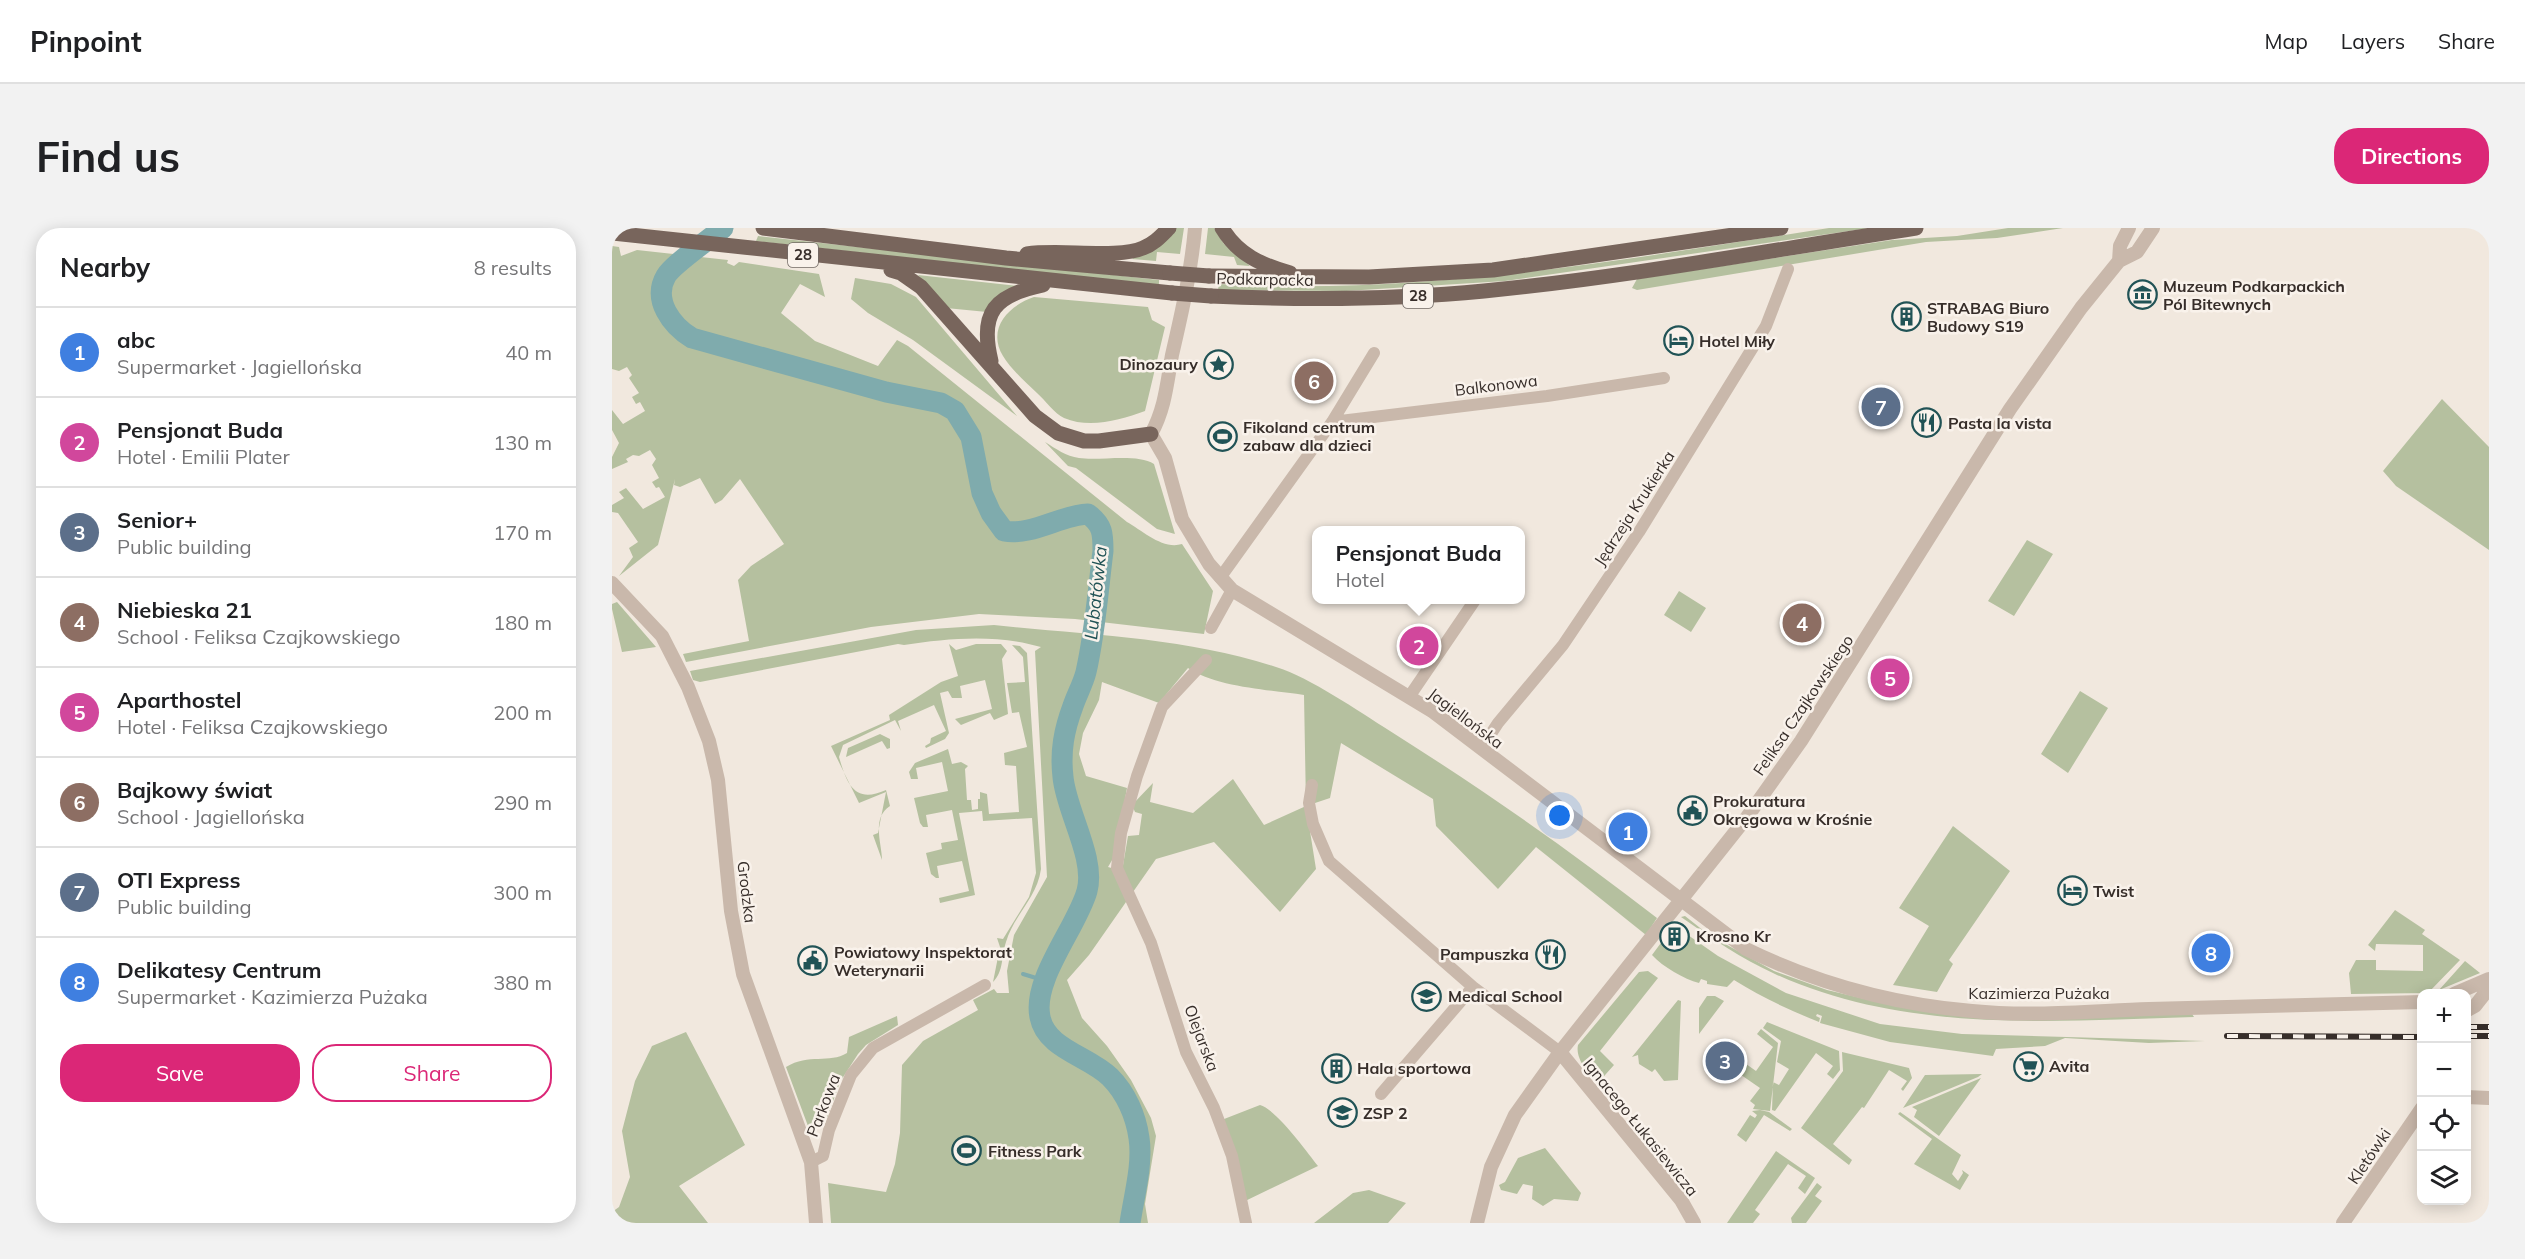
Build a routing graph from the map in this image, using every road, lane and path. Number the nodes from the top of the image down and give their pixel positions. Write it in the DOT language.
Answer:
graph roads {
  1 [pos="763,228"];
  2 [pos="1169,228"];
  3 [pos="1195,228"];
  4 [pos="1222,228"];
  5 [pos="1781,228"];
  6 [pos="1916,228"];
  7 [pos="2120,228"];
  8 [pos="2129,228"];
  9 [pos="2152,228"];
  10 [pos="612,233"];
  11 [pos="2122,242"];
  12 [pos="1006,258"];
  13 [pos="2119,261"];
  14 [pos="865,262"];
  15 [pos="1788,268"];
  16 [pos="1307,278"];
  17 [pos="1057,283"];
  18 [pos="1374,353"];
  19 [pos="991,364"];
  20 [pos="1664,378"];
  21 [pos="1332,422"];
  22 [pos="1151,434"];
  23 [pos="1220,578"];
  24 [pos="612,583"];
  25 [pos="1232,590"];
  26 [pos="1472,604"];
  27 [pos="1211,628"];
  28 [pos="1206,660"];
  29 [pos="1409,697"];
  30 [pos="1480,749"];
  31 [pos="1312,785"];
  32 [pos="1681,902"];
  33 [pos="2489,979"];
  34 [pos="985,985"];
  35 [pos="1473,987"];
  36 [pos="2489,988"];
  37 [pos="2464,989"];
  38 [pos="2417,1002"];
  39 [pos="2471,1008"];
  40 [pos="1560,1052"];
  41 [pos="1381,1094"];
  42 [pos="2471,1097"];
  43 [pos="2489,1098"];
  44 [pos="2417,1114"];
  45 [pos="811,1162"];
  46 [pos="816,1223"];
  47 [pos="1246,1223"];
  48 [pos="1477,1223"];
  49 [pos="1695,1223"];
  50 [pos="2343,1223"];
  1 -- 12 [label="main road, Podkarpacka / 28"];
  2 -- 12 [label="main road"];
  3 -- 22 [label="street"];
  4 -- 16 [label="main road"];
  5 -- 16 [label="main road, Podkarpacka / 28"];
  6 -- 17 [label="main road, Podkarpacka / 28, bridge"];
  7 -- 11 [label="street"];
  8 -- 11 [label="street, Feliksa Czajkowskiego"];
  9 -- 13 [label="street, Feliksa Czajkowskiego"];
  10 -- 14 [label="main road, Podkarpacka / 28"];
  11 -- 13 [label="street, Feliksa Czajkowskiego"];
  12 -- 16 [label="main road, Podkarpacka / 28, bridge"];
  13 -- 32 [label="street, Feliksa Czajkowskiego"];
  14 -- 17 [label="main road, Podkarpacka / 28"];
  14 -- 19 [label="main road"];
  15 -- 30 [label="street, Jędrzeja Krukierka"];
  17 -- 19 [label="main road"];
  18 -- 21 [label="street"];
  19 -- 22 [label="main road"];
  20 -- 21 [label="street, Balkonowa"];
  21 -- 23 [label="street"];
  22 -- 23 [label="street, Jagiellońska"];
  23 -- 25 [label="street, Jagiellońska"];
  24 -- 45 [label="street, Grodzka"];
  25 -- 27 [label="street"];
  25 -- 29 [label="street, Jagiellońska"];
  26 -- 29 [label="street"];
  28 -- 47 [label="street, Olejarska"];
  29 -- 30 [label="street, Jagiellońska"];
  30 -- 32 [label="street, Jagiellońska"];
  31 -- 35 [label="street"];
  32 -- 38 [label="street, Kazimierza Pużaka"];
  32 -- 40 [label="street, Feliksa Czajkowskiego"];
  33 -- 37 [label="street"];
  34 -- 45 [label="street, Parkowa"];
  35 -- 40 [label="street"];
  35 -- 41 [label="street"];
  36 -- 39 [label="street"];
  40 -- 48 [label="street, Feliksa Czajkowskiego"];
  40 -- 49 [label="street, Ignacego Łukasiewicza"];
  42 -- 43 [label="street"];
  44 -- 50 [label="street, Kletówki"];
  45 -- 46 [label="street, Grodzka"];
}
